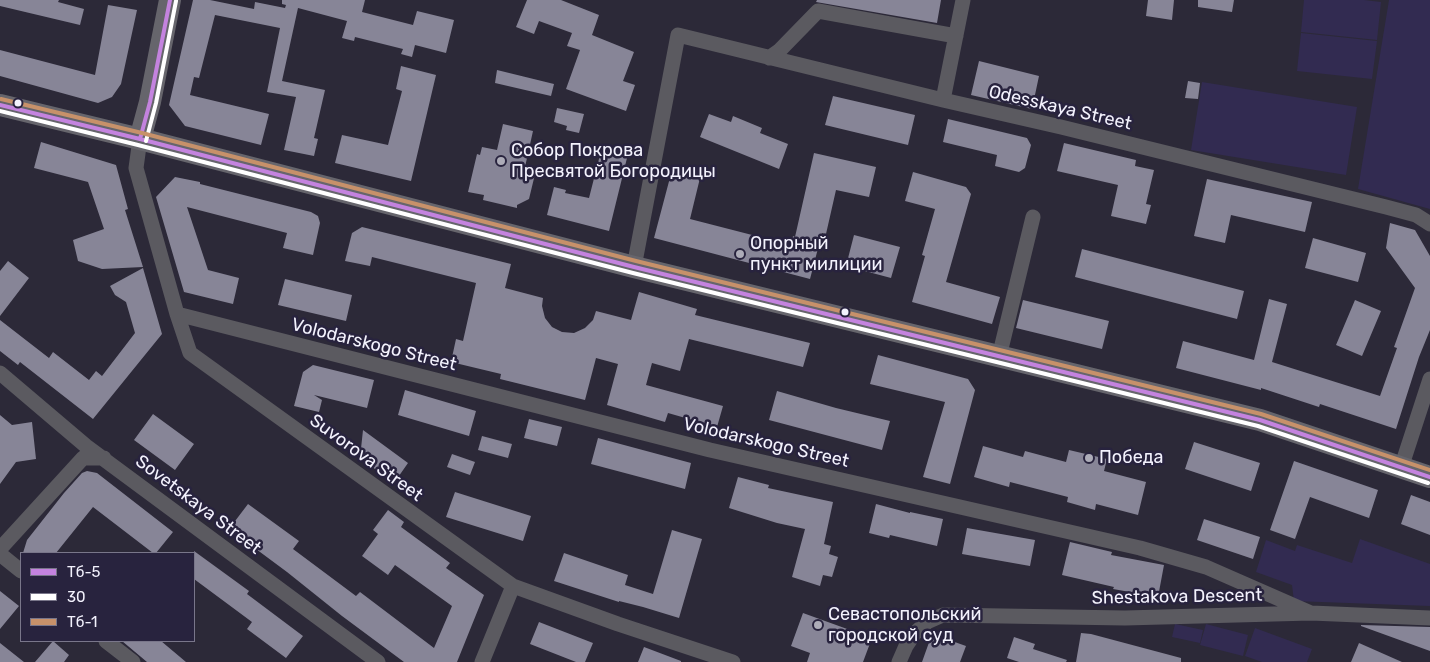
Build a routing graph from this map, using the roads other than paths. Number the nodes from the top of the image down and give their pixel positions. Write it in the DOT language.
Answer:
graph roads {
  1 [pos="170,0"];
  2 [pos="963,0"];
  3 [pos="956,36"];
  4 [pos="769,58"];
  5 [pos="943,100"];
  6 [pos="0,105"];
  7 [pos="140,139"];
  8 [pos="1033,217"];
  9 [pos="1430,224"];
  10 [pos="634,267"];
  11 [pos="177,314"];
  12 [pos="999,357"];
  13 [pos="0,373"];
  14 [pos="1430,379"];
  15 [pos="104,458"];
  16 [pos="1401,468"];
  17 [pos="1430,478"];
  18 [pos="0,548"];
  19 [pos="0,554"];
  20 [pos="20,570"];
  21 [pos="513,586"];
  22 [pos="1311,613"];
  23 [pos="1430,618"];
  24 [pos="107,642"];
  25 [pos="133,662"];
  26 [pos="378,662"];
  27 [pos="482,662"];
  28 [pos="733,662"];
  29 [pos="898,662"];
  1 -- 7 [label="main road"];
  2 -- 3 [label="street"];
  3 -- 4 [label="street"];
  3 -- 5 [label="street"];
  4 -- 5 [label="street, Odesskaya Street"];
  4 -- 10 [label="street, Odesskaya Street"];
  5 -- 9 [label="street, Odesskaya Street"];
  6 -- 7 [label="main road"];
  7 -- 10 [label="main road"];
  7 -- 11 [label="street, Suvorova Street"];
  8 -- 12 [label="street"];
  10 -- 12 [label="main road"];
  11 -- 21 [label="street, Suvorova Street"];
  11 -- 22 [label="street, Volodarskogo Street"];
  12 -- 16 [label="main road"];
  13 -- 15 [label="street, Sovetskaya Street"];
  14 -- 16 [label="street"];
  15 -- 18 [label="street"];
  15 -- 26 [label="street, Sovetskaya Street"];
  16 -- 17 [label="main road"];
  19 -- 20 [label="street"];
  21 -- 27 [label="street"];
  21 -- 28 [label="street, Suvorova Street"];
  22 -- 23 [label="street, Shestakova Descent"];
  22 -- 29 [label="street, Shestakova Descent"];
  24 -- 25 [label="street"];
}
